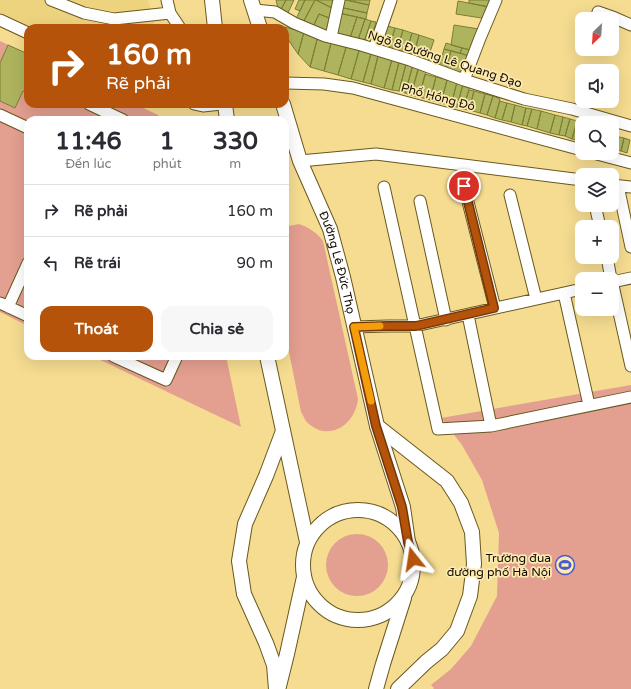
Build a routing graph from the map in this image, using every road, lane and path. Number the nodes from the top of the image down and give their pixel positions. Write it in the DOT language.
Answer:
graph roads {
  1 [pos="52,0"];
  2 [pos="167,0"];
  3 [pos="212,0"];
  4 [pos="339,0"];
  5 [pos="391,0"];
  6 [pos="496,0"];
  7 [pos="253,5"];
  8 [pos="170,13"];
  9 [pos="0,20"];
  10 [pos="619,20"];
  11 [pos="177,24"];
  12 [pos="215,24"];
  13 [pos="259,24"];
  14 [pos="631,25"];
  15 [pos="24,31"];
  16 [pos="331,38"];
  17 [pos="374,49"];
  18 [pos="464,80"];
  19 [pos="289,83"];
  20 [pos="97,108"];
  21 [pos="0,115"];
  22 [pos="114,116"];
  23 [pos="289,124"];
  24 [pos="24,126"];
  25 [pos="631,126"];
  26 [pos="575,148"];
  27 [pos="619,160"];
  28 [pos="300,161"];
  29 [pos="631,163"];
  30 [pos="575,179"];
  31 [pos="464,186"];
  32 [pos="619,186"];
  33 [pos="384,187"];
  34 [pos="631,187"];
  35 [pos="510,195"];
  36 [pos="619,200"];
  37 [pos="420,201"];
  38 [pos="631,247"];
  39 [pos="24,269"];
  40 [pos="631,278"];
  41 [pos="619,280"];
  42 [pos="575,291"];
  43 [pos="564,293"];
  44 [pos="536,299"];
  45 [pos="4,305"];
  46 [pos="494,308"];
  47 [pos="619,312"];
  48 [pos="24,314"];
  49 [pos="468,314"];
  50 [pos="446,320"];
  51 [pos="416,326"];
  52 [pos="354,327"];
  53 [pos="130,360"];
  54 [pos="175,360"];
  55 [pos="268,360"];
  56 [pos="631,366"];
  57 [pos="631,397"];
  58 [pos="589,406"];
  59 [pos="376,426"];
  60 [pos="491,426"];
  61 [pos="283,431"];
  62 [pos="307,542"];
  63 [pos="408,542"];
  64 [pos="304,577"];
  65 [pos="406,594"];
  66 [pos="277,689"];
  67 [pos="376,689"];
  68 [pos="398,689"];
  1 -- 8 [label="street"];
  2 -- 8 [label="street"];
  3 -- 12 [label="main road"];
  4 -- 16 [label="street"];
  5 -- 17 [label="street"];
  6 -- 18 [label="street"];
  7 -- 13 [label="main road"];
  7 -- 16 [label="street, Ngõ 8 Đường Lê Quang Đạo"];
  8 -- 11 [label="street"];
  9 -- 15 [label="street"];
  10 -- 14 [label="street"];
  16 -- 17 [label="street, Ngõ 8 Đường Lê Quang Đạo"];
  17 -- 18 [label="street, Ngõ 8 Đường Lê Quang Đạo"];
  18 -- 25 [label="street, Ngõ 8 Đường Lê Quang Đạo"];
  19 -- 26 [label="street, Phố Hồng Đô"];
  20 -- 22 [label="street"];
  21 -- 24 [label="street"];
  23 -- 28 [label="main road, Đường Lê Đức Thọ"];
  27 -- 29 [label="street"];
  28 -- 30 [label="street"];
  28 -- 52 [label="main road, Đường Lê Đức Thọ"];
  31 -- 46 [label="street"];
  32 -- 34 [label="street"];
  33 -- 51 [label="street"];
  35 -- 44 [label="street"];
  36 -- 38 [label="street"];
  37 -- 50 [label="street"];
  39 -- 45 [label="street"];
  40 -- 41 [label="street"];
  42 -- 43 [label="street"];
  43 -- 44 [label="street"];
  43 -- 58 [label="street"];
  44 -- 46 [label="street"];
  45 -- 48 [label="street"];
  46 -- 49 [label="street"];
  47 -- 56 [label="street"];
  49 -- 50 [label="street"];
  49 -- 60 [label="street"];
  50 -- 51 [label="street"];
  51 -- 52 [label="street"];
  51 -- 60 [label="street"];
  52 -- 59 [label="main road, Đường Lê Đức Thọ"];
  53 -- 54 [label="street"];
  55 -- 61 [label="main road"];
  57 -- 58 [label="street"];
  58 -- 60 [label="street"];
  59 -- 63 [label="main road, Đường Lê Đức Thọ"];
  59 -- 68 [label="main road"];
  61 -- 62 [label="main road"];
  61 -- 66 [label="main road"];
  62 -- 63 [label="main road"];
  62 -- 64 [label="main road"];
  63 -- 65 [label="main road"];
  64 -- 65 [label="main road"];
  64 -- 66 [label="main road"];
  65 -- 67 [label="main road"];
}
